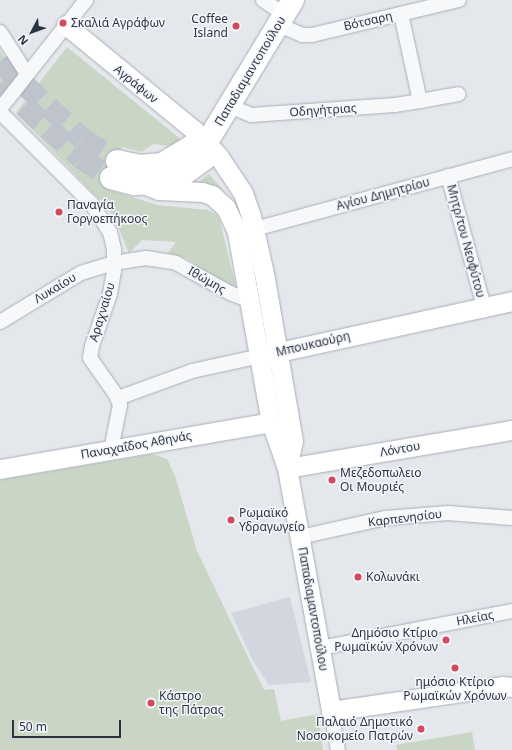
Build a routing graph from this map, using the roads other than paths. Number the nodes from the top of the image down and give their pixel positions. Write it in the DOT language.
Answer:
graph roads {
  1 [pos="86,0"];
  2 [pos="263,0"];
  3 [pos="459,0"];
  4 [pos="286,13"];
  5 [pos="401,14"];
  6 [pos="66,25"];
  7 [pos="0,32"];
  8 [pos="27,74"];
  9 [pos="458,94"];
  10 [pos="420,101"];
  11 [pos="229,106"];
  12 [pos="0,109"];
  13 [pos="0,112"];
  14 [pos="206,142"];
  15 [pos="512,159"];
  16 [pos="448,176"];
  17 [pos="146,185"];
  18 [pos="255,229"];
  19 [pos="114,263"];
  20 [pos="251,301"];
  21 [pos="512,301"];
  22 [pos="484,307"];
  23 [pos="0,322"];
  24 [pos="269,354"];
  25 [pos="118,398"];
  26 [pos="271,422"];
  27 [pos="512,430"];
  28 [pos="111,450"];
  29 [pos="287,468"];
  30 [pos="0,469"];
  31 [pos="512,518"];
  32 [pos="300,537"];
  33 [pos="512,611"];
  34 [pos="320,648"];
  35 [pos="510,687"];
  36 [pos="331,712"];
  37 [pos="338,750"];
  1 -- 6 [label="street"];
  2 -- 4 [label="street, Βότσαρη"];
  3 -- 5 [label="street, Βότσαρη"];
  4 -- 5 [label="street, Βότσαρη"];
  4 -- 11 [label="main road, Παπαδιαμαντοπούλου"];
  5 -- 10 [label="street"];
  6 -- 8 [label="street"];
  6 -- 14 [label="street, Αγράφων"];
  7 -- 8 [label="street"];
  8 -- 12 [label="street"];
  9 -- 10 [label="street"];
  10 -- 11 [label="street, Οδηγήτριας"];
  11 -- 14 [label="main road, Παπαδιαμαντοπούλου"];
  13 -- 19 [label="street, Αραχναίου"];
  14 -- 17 [label="main road"];
  14 -- 17 [label="main road"];
  14 -- 18 [label="street, Αγράφων"];
  15 -- 16 [label="street, Αγίου Δημητρίου"];
  16 -- 18 [label="street, Αγίου Δημητρίου"];
  16 -- 22 [label="street, Μητρ/του Νεοφύτου"];
  17 -- 20 [label="street"];
  18 -- 24 [label="street, Αγράφων"];
  19 -- 20 [label="street, Ιθώμης"];
  19 -- 23 [label="street, Λυκαίου"];
  19 -- 25 [label="street, Αραχναίου"];
  20 -- 24 [label="street"];
  21 -- 22 [label="street, Μπουκαούρη"];
  22 -- 24 [label="street, Μπουκαούρη"];
  24 -- 25 [label="street, Μπουκαούρη"];
  24 -- 26 [label="street"];
  24 -- 29 [label="street"];
  25 -- 28 [label="street"];
  26 -- 28 [label="street, Παναχαΐδος Αθηνάς"];
  26 -- 29 [label="street"];
  27 -- 29 [label="street, Λόντου"];
  28 -- 30 [label="street, Παναχαΐδος Αθηνάς"];
  29 -- 32 [label="street, Παπαδιαμαντοπούλου"];
  31 -- 32 [label="street, Καρπενησίου"];
  32 -- 34 [label="street, Παπαδιαμαντοπούλου"];
  33 -- 34 [label="street, Ηλείας"];
  34 -- 36 [label="street, Παπαδιαμαντοπούλου"];
  35 -- 36 [label="street"];
  36 -- 37 [label="street, Παπαδιαμαντοπούλου"];
}
